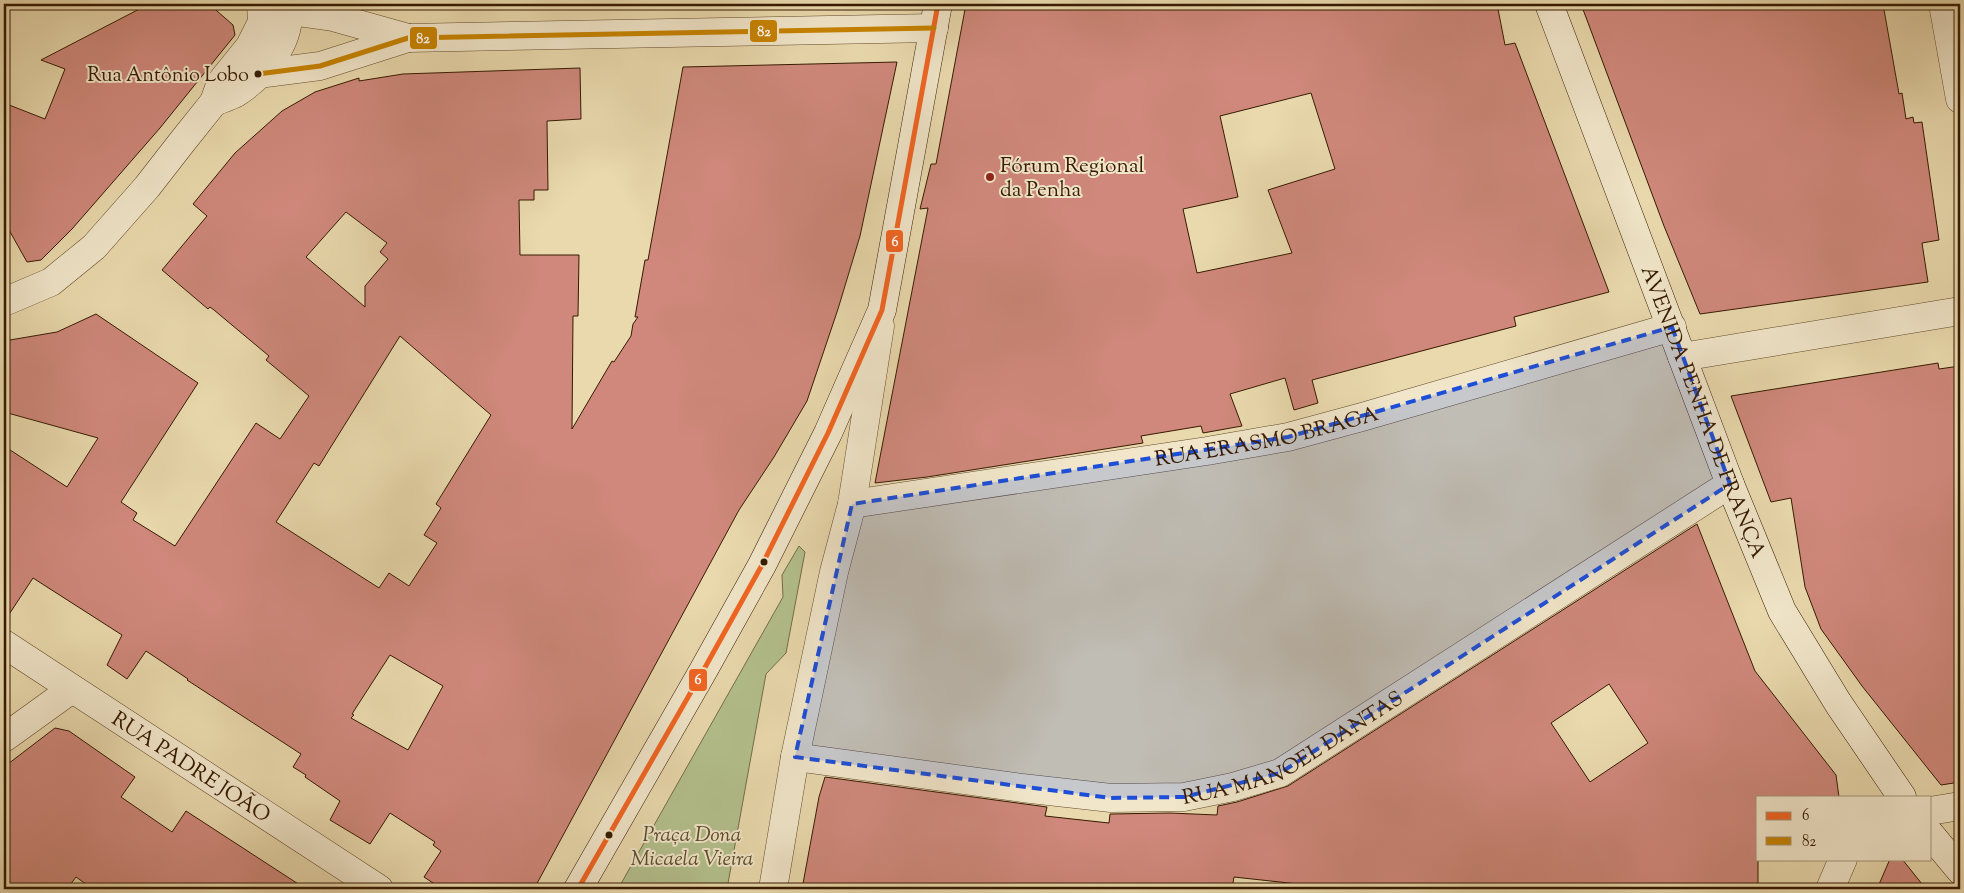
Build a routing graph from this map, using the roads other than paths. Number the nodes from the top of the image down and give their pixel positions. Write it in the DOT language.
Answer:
graph roads {
  1 [pos="261,4"];
  2 [pos="1549,4"];
  3 [pos="1943,4"];
  4 [pos="288,8"];
  5 [pos="936,16"];
  6 [pos="408,38"];
  7 [pos="258,74"];
  8 [pos="1960,98"];
  9 [pos="214,102"];
  10 [pos="5,299"];
  11 [pos="882,310"];
  12 [pos="1960,311"];
  13 [pos="1672,327"];
  14 [pos="1682,357"];
  15 [pos="1730,484"];
  16 [pos="852,504"];
  17 [pos="4,644"];
  18 [pos="72,689"];
  19 [pos="4,738"];
  20 [pos="795,757"];
  21 [pos="1901,796"];
  22 [pos="1960,806"];
  23 [pos="1932,811"];
  24 [pos="1932,836"];
  25 [pos="1843,860"];
  26 [pos="1960,870"];
  27 [pos="379,889"];
  28 [pos="578,889"];
  29 [pos="773,889"];
  30 [pos="1830,889"];
  1 -- 9 [label="street"];
  2 -- 13 [label="street, AVENIDA PENHA DE FRANÇA"];
  3 -- 8 [label="street"];
  4 -- 6 [label="street"];
  4 -- 7 [label="street"];
  5 -- 6 [label="street"];
  5 -- 11 [label="street"];
  6 -- 7 [label="street"];
  7 -- 9 [label="street"];
  9 -- 10 [label="street"];
  11 -- 16 [label="street"];
  11 -- 28 [label="street"];
  12 -- 14 [label="street"];
  13 -- 14 [label="street, AVENIDA PENHA DE FRANÇA"];
  13 -- 16 [label="street, RUA ERASMO BRAGA"];
  14 -- 15 [label="street, AVENIDA PENHA DE FRANÇA"];
  15 -- 20 [label="street, RUA MANOEL DANTAS"];
  15 -- 21 [label="street, AVENIDA PENHA DE FRANÇA"];
  16 -- 20 [label="street"];
  17 -- 18 [label="street, RUA PADRE JOÃO"];
  18 -- 19 [label="street"];
  18 -- 27 [label="street, RUA PADRE JOÃO"];
  20 -- 29 [label="street"];
  22 -- 23 [label="street"];
  24 -- 26 [label="street"];
  25 -- 30 [label="street"];
}
